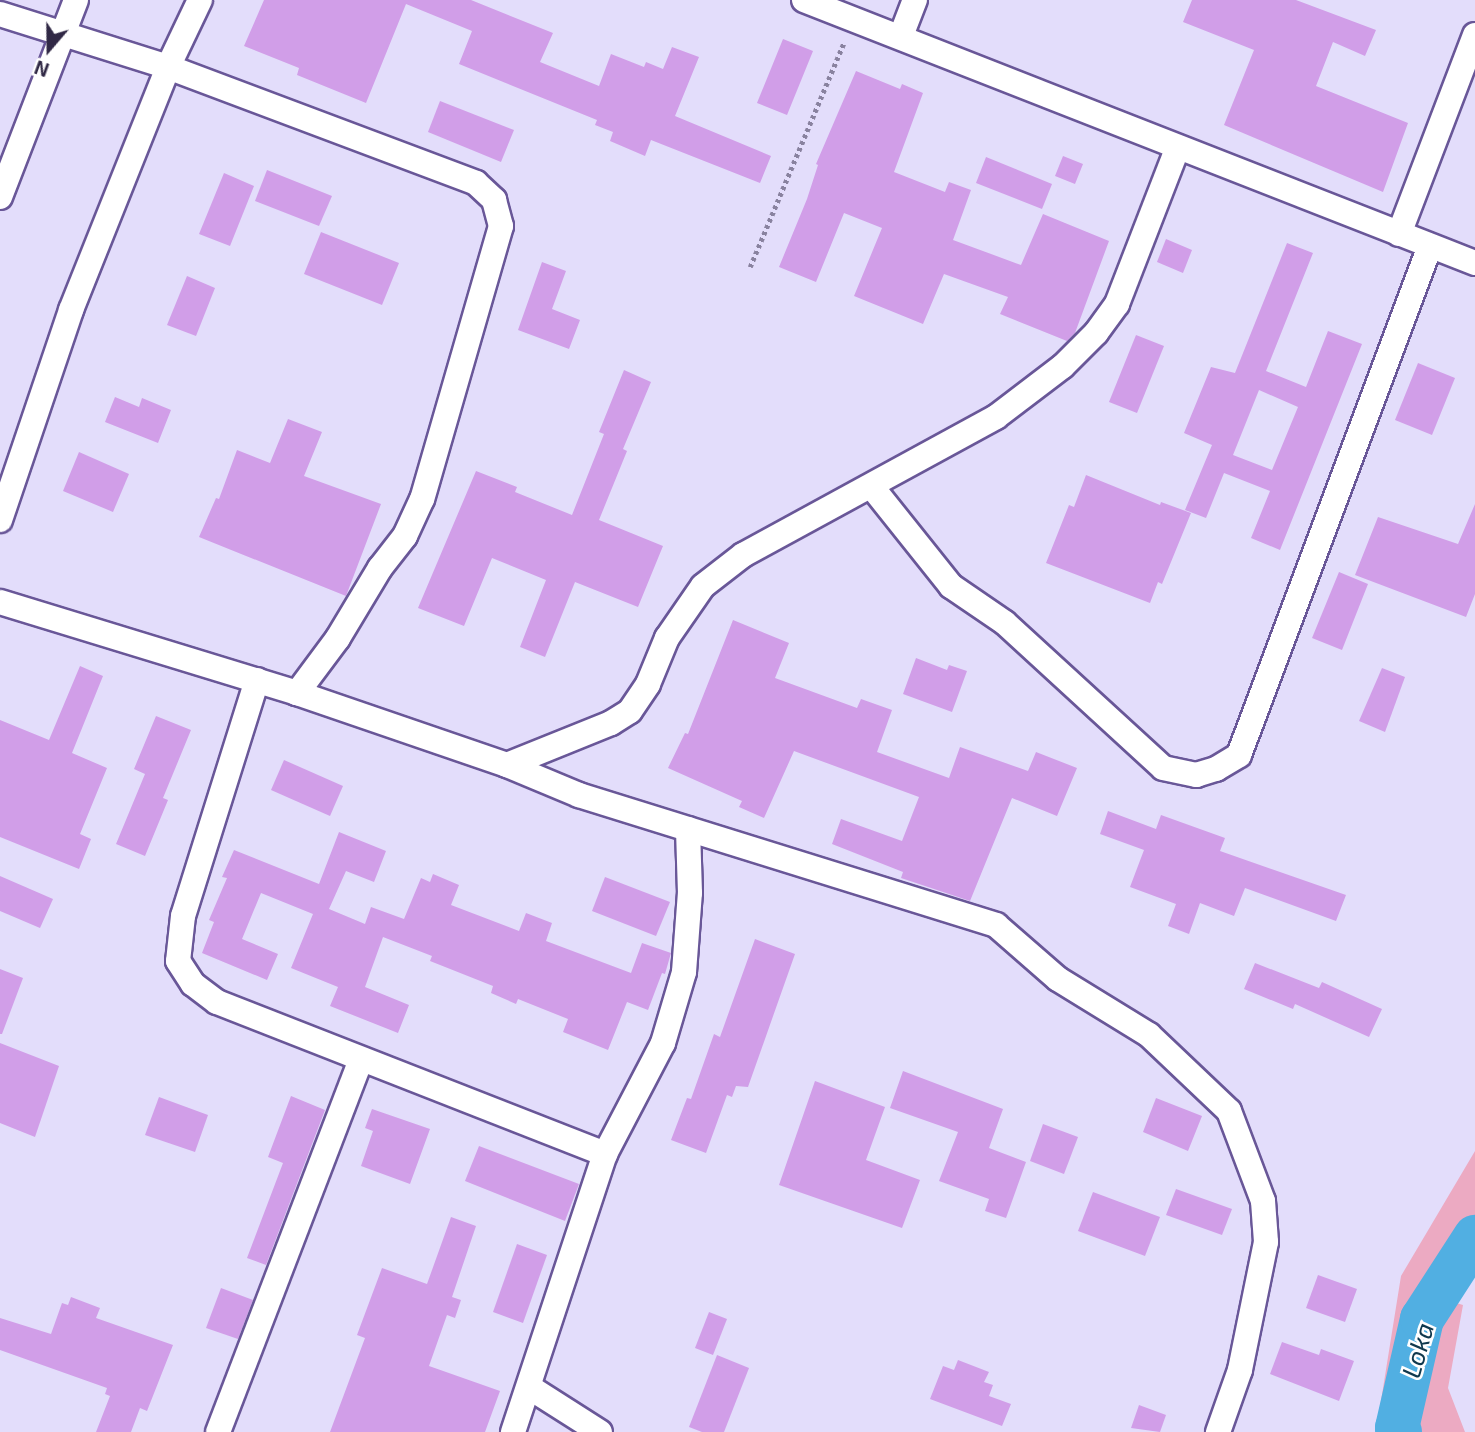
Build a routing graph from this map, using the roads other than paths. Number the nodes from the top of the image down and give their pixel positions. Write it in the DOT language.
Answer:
graph roads {
  1 [pos="76,0"];
  2 [pos="200,0"];
  3 [pos="804,0"];
  4 [pos="915,0"];
  5 [pos="0,14"];
  6 [pos="64,34"];
  7 [pos="1475,35"];
  8 [pos="901,36"];
  9 [pos="168,67"];
  10 [pos="1178,148"];
  11 [pos="0,197"];
  12 [pos="1399,234"];
  13 [pos="1430,246"];
  14 [pos="1475,263"];
  15 [pos="872,487"];
  16 [pos="0,520"];
  17 [pos="0,602"];
  18 [pos="257,680"];
  19 [pos="297,693"];
  20 [pos="507,765"];
  21 [pos="688,829"];
  22 [pos="361,1059"];
  23 [pos="605,1154"];
  24 [pos="529,1387"];
  25 [pos="218,1432"];
  26 [pos="513,1432"];
  27 [pos="600,1432"];
  28 [pos="1218,1432"];
  1 -- 6 [label="street"];
  2 -- 9 [label="street"];
  3 -- 8 [label="street"];
  4 -- 8 [label="street"];
  5 -- 6 [label="street"];
  6 -- 9 [label="street"];
  6 -- 11 [label="street"];
  7 -- 12 [label="street"];
  8 -- 10 [label="street"];
  9 -- 16 [label="street"];
  9 -- 19 [label="street"];
  10 -- 12 [label="street"];
  10 -- 15 [label="street"];
  12 -- 13 [label="street"];
  13 -- 14 [label="street"];
  13 -- 15 [label="street"];
  15 -- 20 [label="street"];
  17 -- 18 [label="street"];
  18 -- 19 [label="street"];
  18 -- 22 [label="street"];
  19 -- 20 [label="street"];
  20 -- 21 [label="street"];
  21 -- 23 [label="street"];
  21 -- 28 [label="street"];
  22 -- 23 [label="street"];
  22 -- 25 [label="street"];
  23 -- 24 [label="street"];
  24 -- 26 [label="street"];
  24 -- 27 [label="street"];
}
